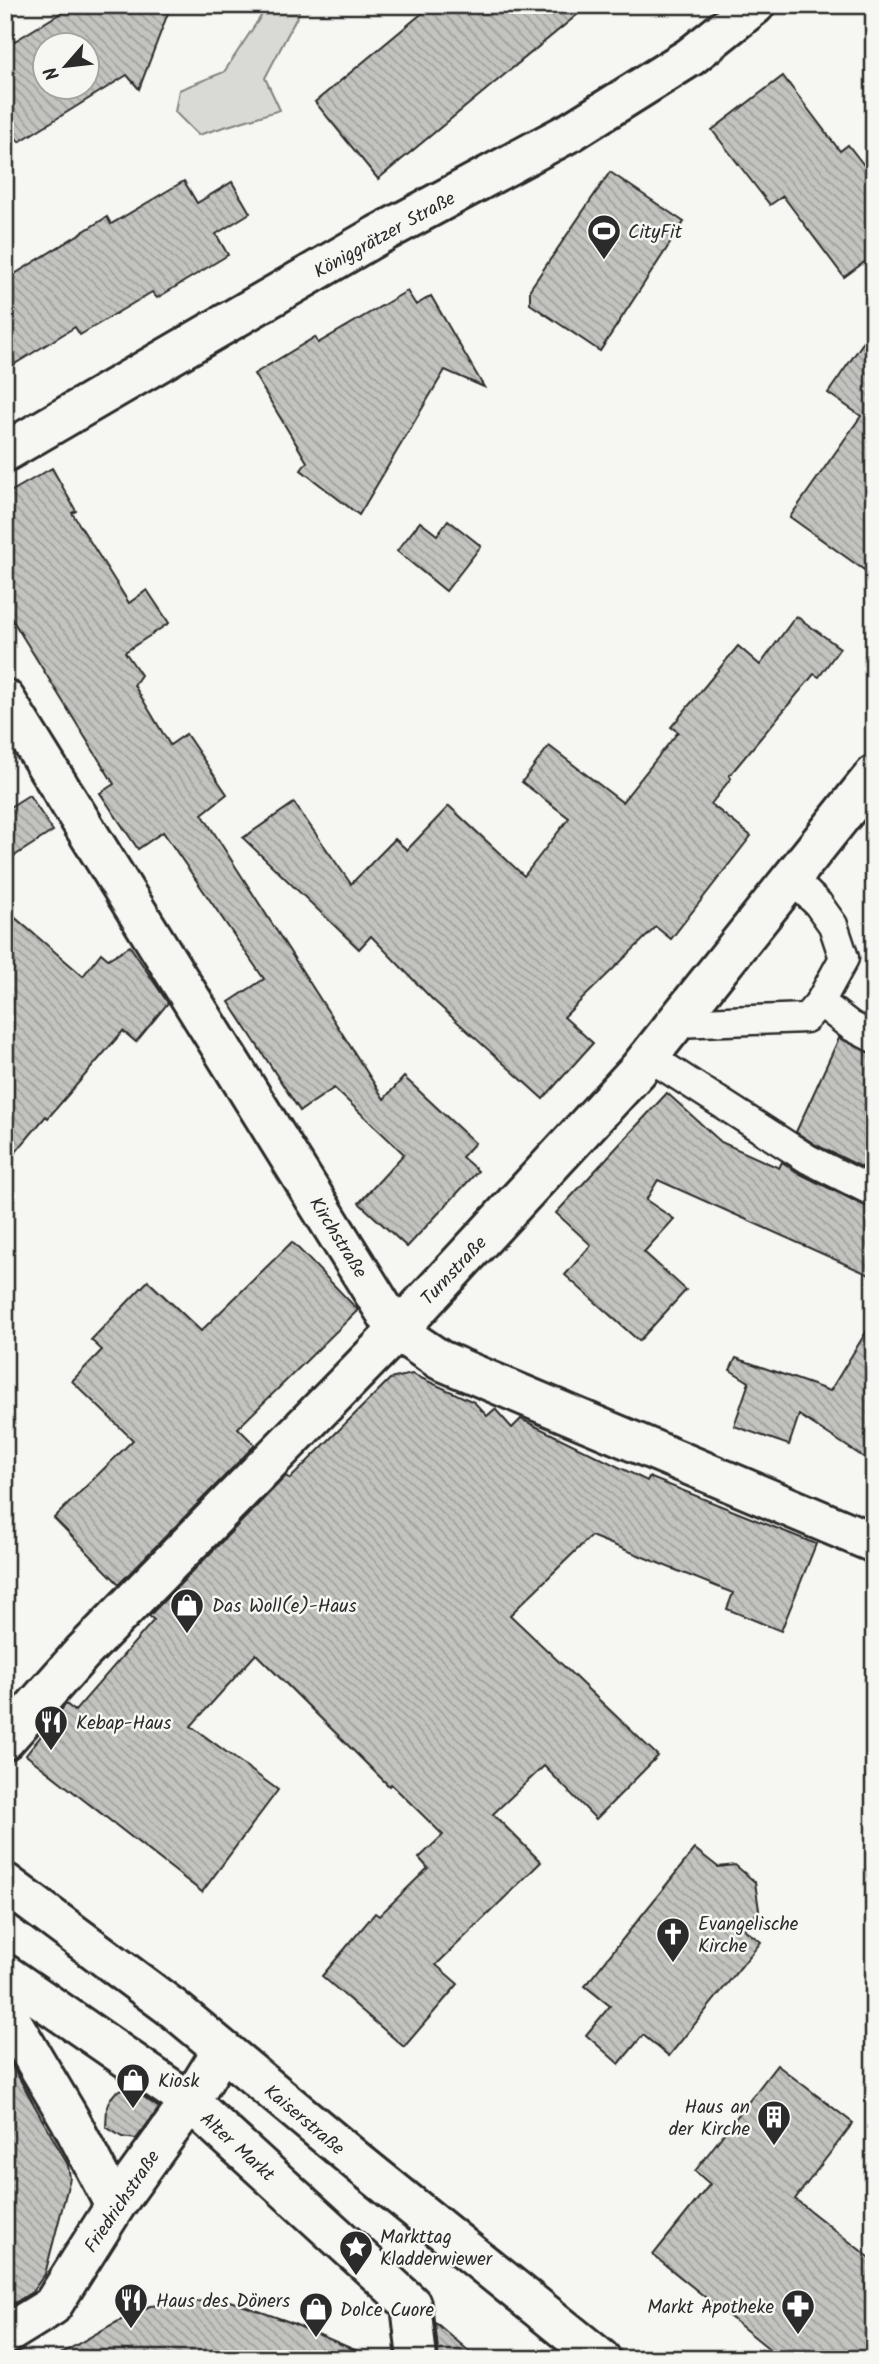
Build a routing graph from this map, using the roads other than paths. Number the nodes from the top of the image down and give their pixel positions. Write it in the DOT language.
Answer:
graph roads {
  1 [pos="755,5"];
  2 [pos="5,452"];
  3 [pos="5,699"];
  4 [pos="874,775"];
  5 [pos="791,878"];
  6 [pos="820,1002"];
  7 [pos="675,1023"];
  8 [pos="874,1038"];
  9 [pos="648,1056"];
  10 [pos="874,1192"];
  11 [pos="397,1331"];
  12 [pos="874,1543"];
  13 [pos="5,1740"];
  14 [pos="5,1883"];
  15 [pos="5,1974"];
  16 [pos="5,2010"];
  17 [pos="222,2050"];
  18 [pos="190,2102"];
  19 [pos="115,2206"];
  20 [pos="5,2335"];
  21 [pos="417,2359"];
  22 [pos="601,2359"];
  1 -- 2 [label="street, Königgrätzer Straße"];
  3 -- 11 [label="street, Kirchstraße"];
  4 -- 5 [label="street, Turnstraße"];
  5 -- 6 [label="lane"];
  5 -- 7 [label="street, Turnstraße"];
  6 -- 7 [label="lane"];
  6 -- 8 [label="lane"];
  7 -- 9 [label="street, Turnstraße"];
  9 -- 10 [label="lane"];
  9 -- 11 [label="street, Turnstraße"];
  11 -- 12 [label="street, Kirchstraße"];
  11 -- 13 [label="street, Turnstraße"];
  14 -- 17 [label="street, Kaiserstraße"];
  15 -- 18 [label="street, Alter Markt"];
  16 -- 19 [label="street"];
  17 -- 18 [label="street, Friedrichstraße"];
  17 -- 22 [label="street, Kaiserstraße"];
  18 -- 19 [label="street, Friedrichstraße"];
  18 -- 21 [label="street, Alter Markt"];
  19 -- 20 [label="street, Friedrichstraße"];
}
